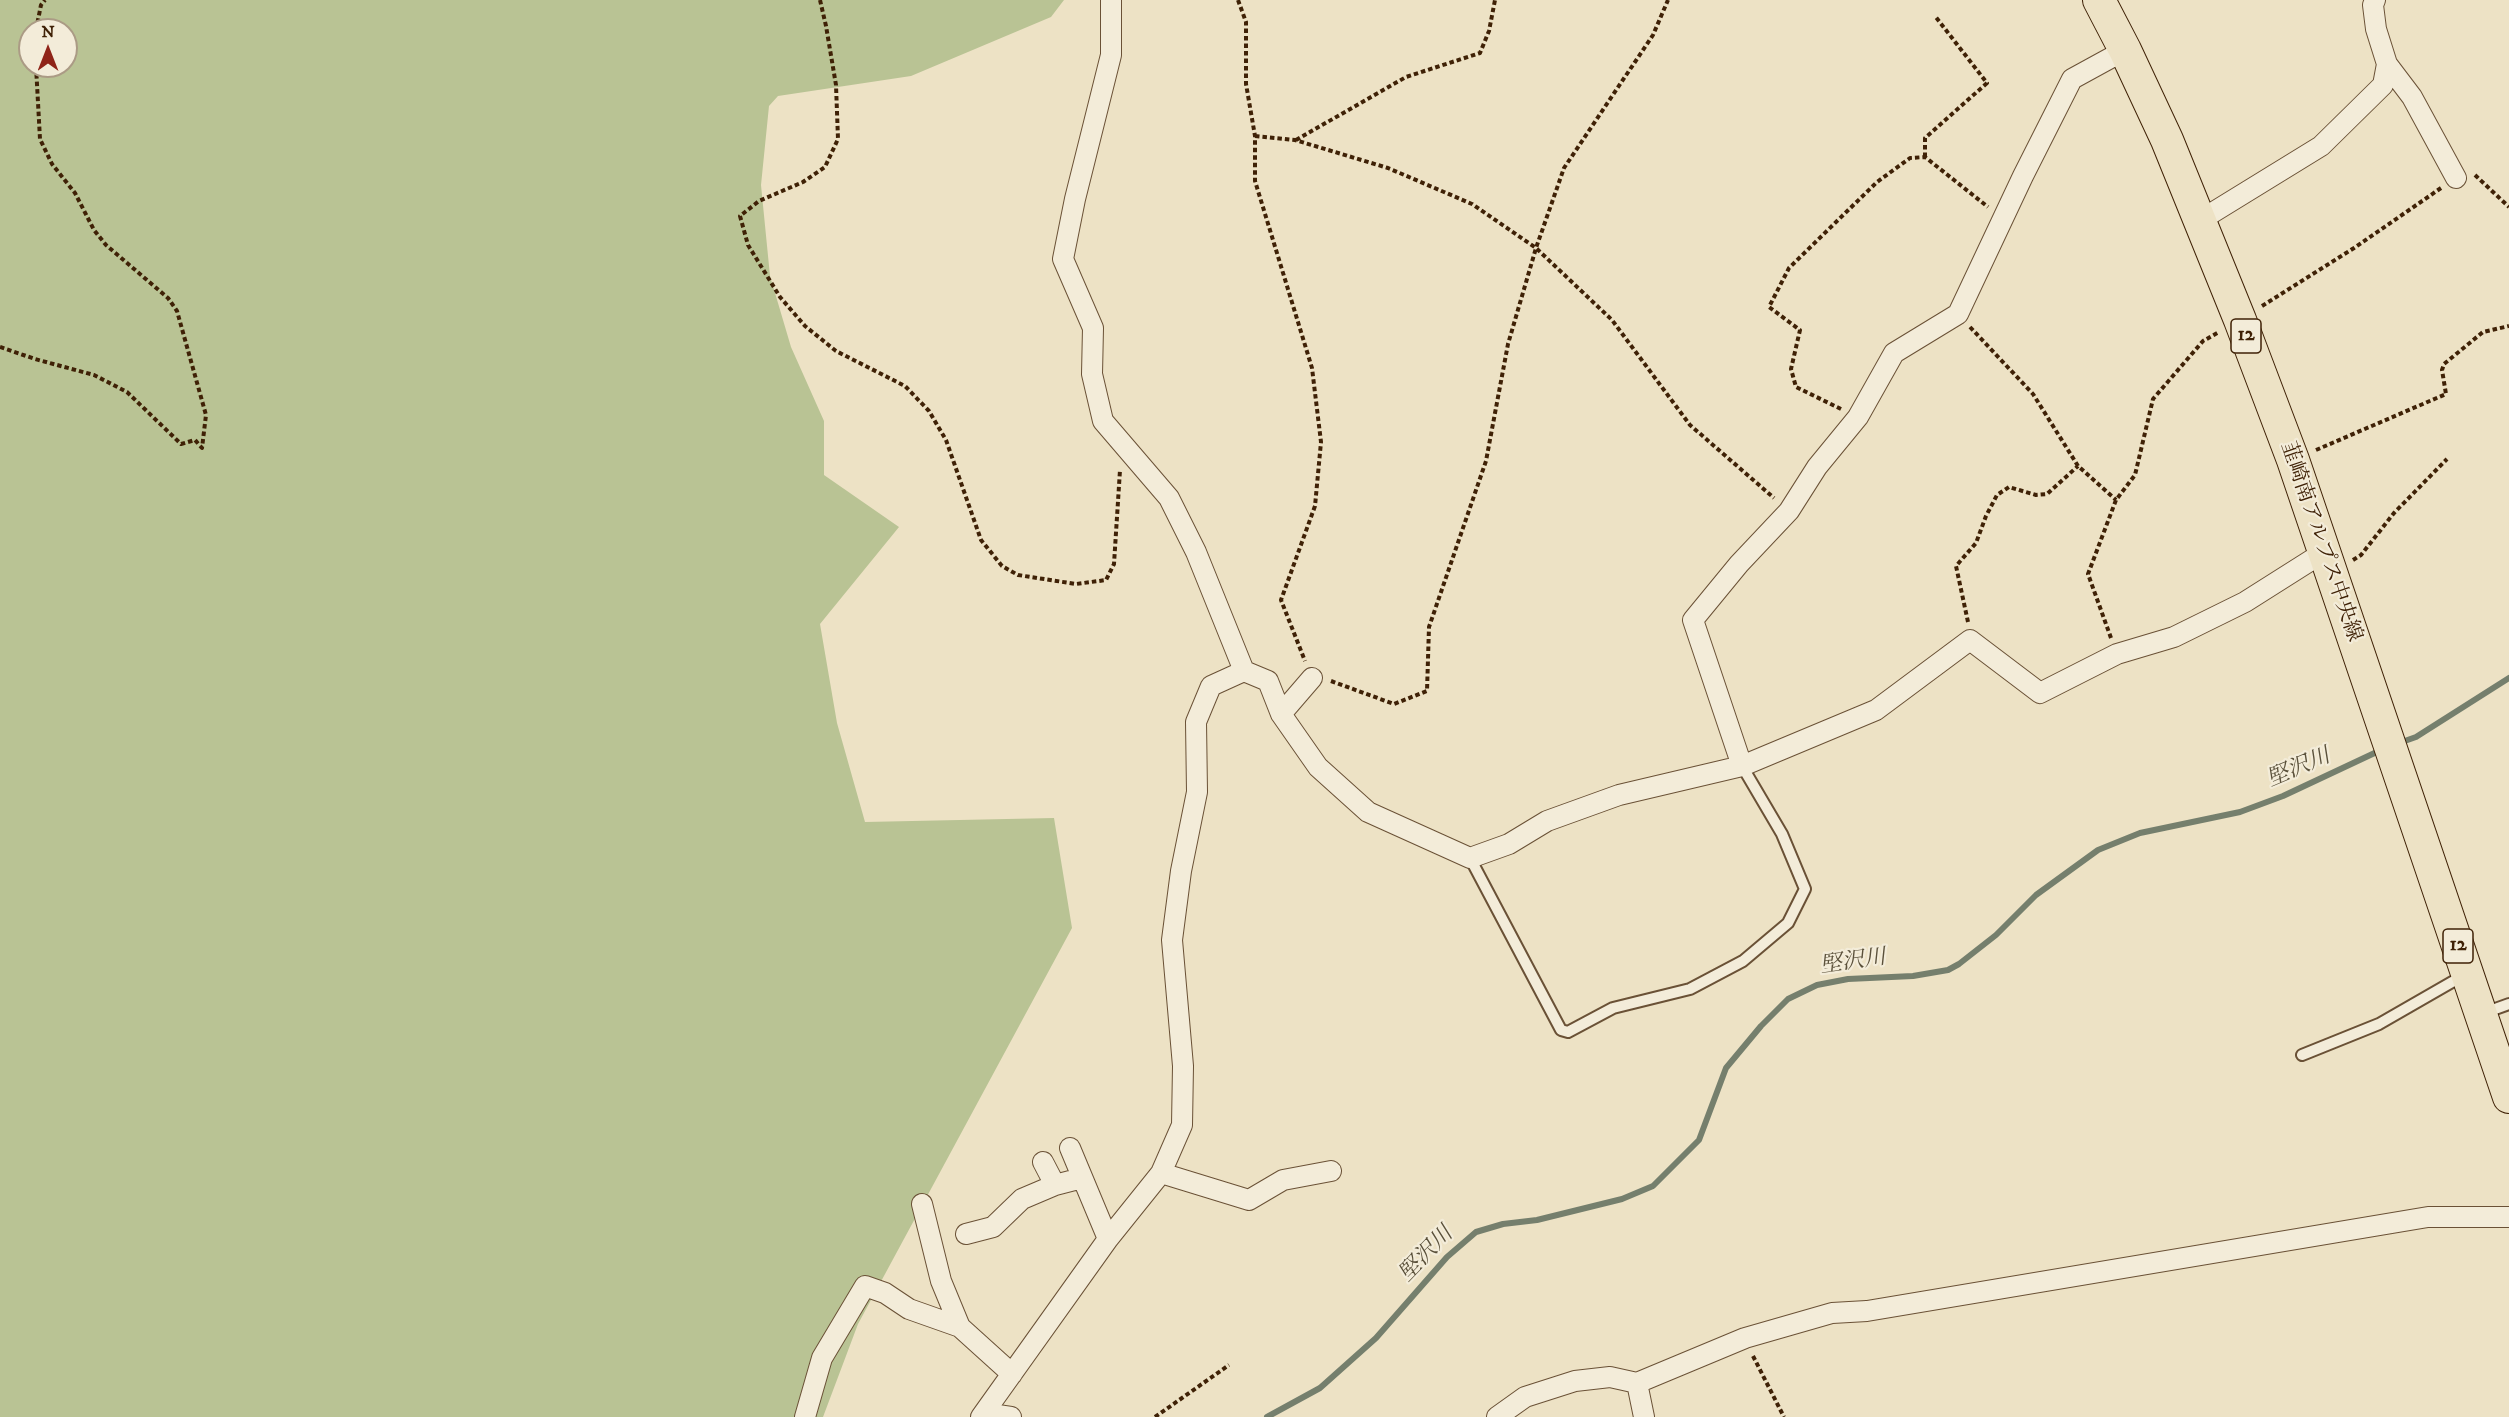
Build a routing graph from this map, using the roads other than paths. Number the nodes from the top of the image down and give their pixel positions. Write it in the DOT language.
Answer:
graph roads {
  1 [pos="1111,0"];
  2 [pos="2099,0"];
  3 [pos="2372,2"];
  4 [pos="2125,50"];
  5 [pos="2387,64"];
  6 [pos="2456,178"];
  7 [pos="2199,221"];
  8 [pos="2328,563"];
  9 [pos="1244,671"];
  10 [pos="1312,678"];
  11 [pos="1281,714"];
  12 [pos="1742,766"];
  13 [pos="1470,858"];
  14 [pos="2468,974"];
  15 [pos="2495,1009"];
  16 [pos="2302,1055"];
  17 [pos="2509,1097"];
  18 [pos="1070,1148"];
  19 [pos="1043,1162"];
  20 [pos="1331,1171"];
  21 [pos="1161,1173"];
  22 [pos="1082,1178"];
  23 [pos="1055,1185"];
  24 [pos="922,1204"];
  25 [pos="2509,1217"];
  26 [pos="966,1234"];
  27 [pos="1108,1239"];
  28 [pos="960,1327"];
  29 [pos="1012,1374"];
  30 [pos="1637,1383"];
  31 [pos="983,1415"];
  32 [pos="805,1417"];
  33 [pos="1011,1417"];
  34 [pos="1497,1417"];
  35 [pos="1644,1417"];
  1 -- 9 [label="street"];
  2 -- 4 [label="main road, 韮崎南アルプス中央線 / 12"];
  3 -- 5 [label="street"];
  4 -- 7 [label="main road, 韮崎南アルプス中央線 / 12"];
  4 -- 12 [label="street"];
  5 -- 6 [label="street"];
  5 -- 7 [label="street"];
  7 -- 8 [label="main road, 韮崎南アルプス中央線 / 12"];
  8 -- 12 [label="street"];
  8 -- 14 [label="main road, 韮崎南アルプス中央線 / 12"];
  9 -- 11 [label="street"];
  9 -- 21 [label="street"];
  10 -- 11 [label="street"];
  11 -- 13 [label="street"];
  12 -- 13 [label="street"];
  12 -- 13 [label="lane"];
  14 -- 15 [label="main road, 韮崎南アルプス中央線 / 12"];
  14 -- 16 [label="lane"];
  15 -- 17 [label="main road, 韮崎南アルプス中央線 / 12"];
  18 -- 22 [label="street"];
  19 -- 23 [label="street"];
  20 -- 21 [label="street"];
  21 -- 27 [label="street"];
  22 -- 23 [label="street"];
  22 -- 27 [label="street"];
  23 -- 26 [label="street"];
  24 -- 28 [label="street"];
  25 -- 30 [label="street"];
  27 -- 29 [label="street"];
  28 -- 29 [label="street"];
  28 -- 32 [label="street"];
  29 -- 31 [label="street"];
  30 -- 34 [label="street"];
  30 -- 35 [label="street"];
  31 -- 33 [label="street"];
}
